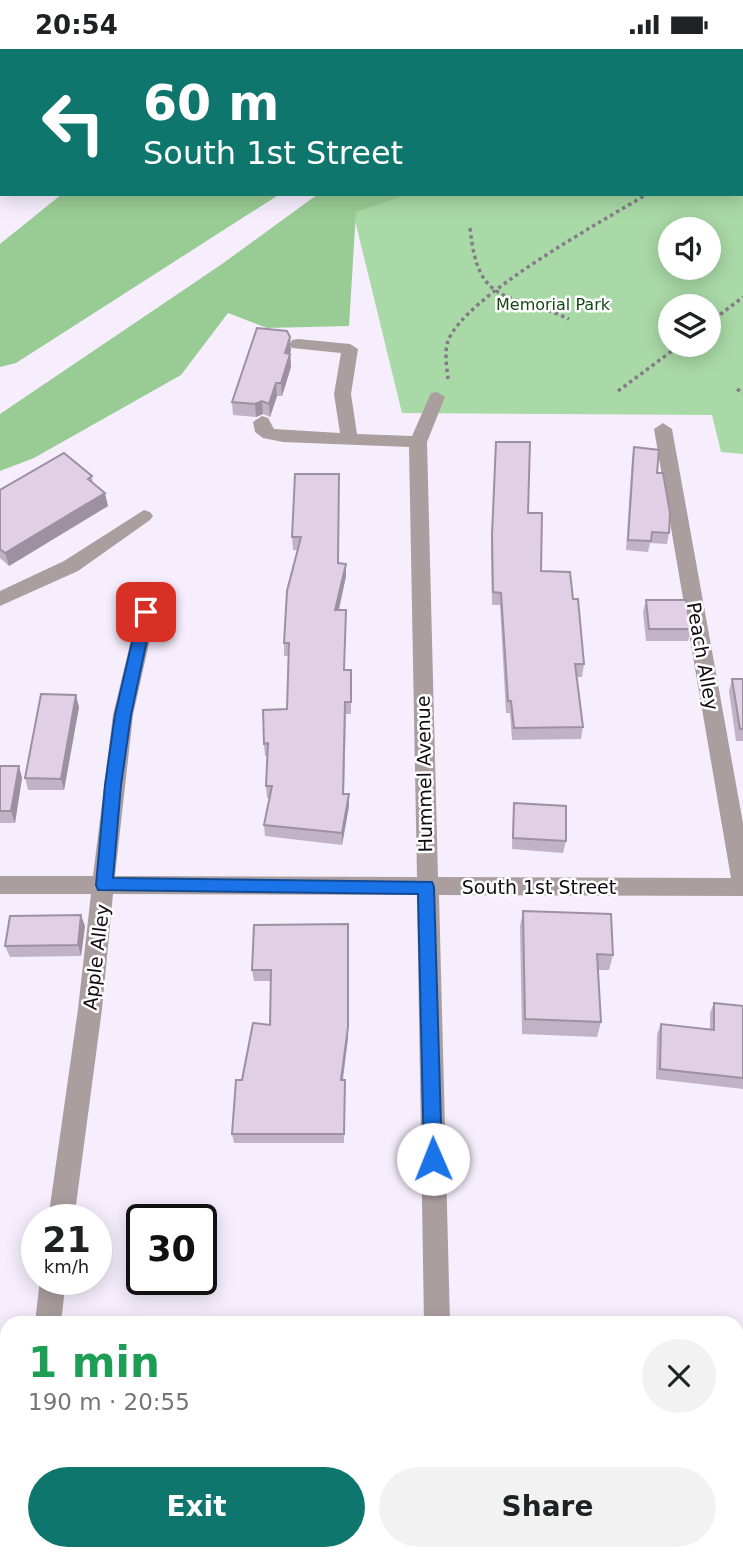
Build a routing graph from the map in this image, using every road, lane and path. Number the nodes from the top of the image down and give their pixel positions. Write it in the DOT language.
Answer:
graph roads {
  1 [pos="644,196"];
  2 [pos="470,227"];
  3 [pos="495,290"];
  4 [pos="743,297"];
  5 [pos="721,314"];
  6 [pos="569,319"];
  7 [pos="298,344"];
  8 [pos="664,357"];
  9 [pos="737,389"];
  10 [pos="618,391"];
  11 [pos="443,392"];
  12 [pos="743,393"];
  13 [pos="262,422"];
  14 [pos="663,429"];
  15 [pos="350,439"];
  16 [pos="418,442"];
  17 [pos="144,516"];
  18 [pos="0,599"];
  19 [pos="146,612"];
  20 [pos="0,885"];
  21 [pos="104,885"];
  22 [pos="743,885"];
  23 [pos="426,887"];
  24 [pos="63,1204"];
  25 [pos="51,1295"];
  26 [pos="49,1316"];
  27 [pos="437,1316"];
  1 -- 3 [label="path"];
  2 -- 3 [label="path"];
  3 -- 6 [label="path"];
  3 -- 11 [label="path"];
  4 -- 5 [label="path"];
  7 -- 15 [label="street"];
  8 -- 10 [label="path"];
  9 -- 12 [label="path"];
  11 -- 16 [label="street, Hummel Avenue"];
  13 -- 15 [label="street"];
  14 -- 22 [label="street, Peach Alley"];
  15 -- 16 [label="street"];
  16 -- 23 [label="street, Hummel Avenue"];
  17 -- 18 [label="street"];
  19 -- 21 [label="street, Apple Alley"];
  20 -- 21 [label="street, South 1st Street"];
  21 -- 23 [label="street, South 1st Street"];
  21 -- 24 [label="street, Apple Alley"];
  22 -- 23 [label="street, South 1st Street"];
  23 -- 27 [label="street, Hummel Avenue"];
  25 -- 26 [label="street"];
}
